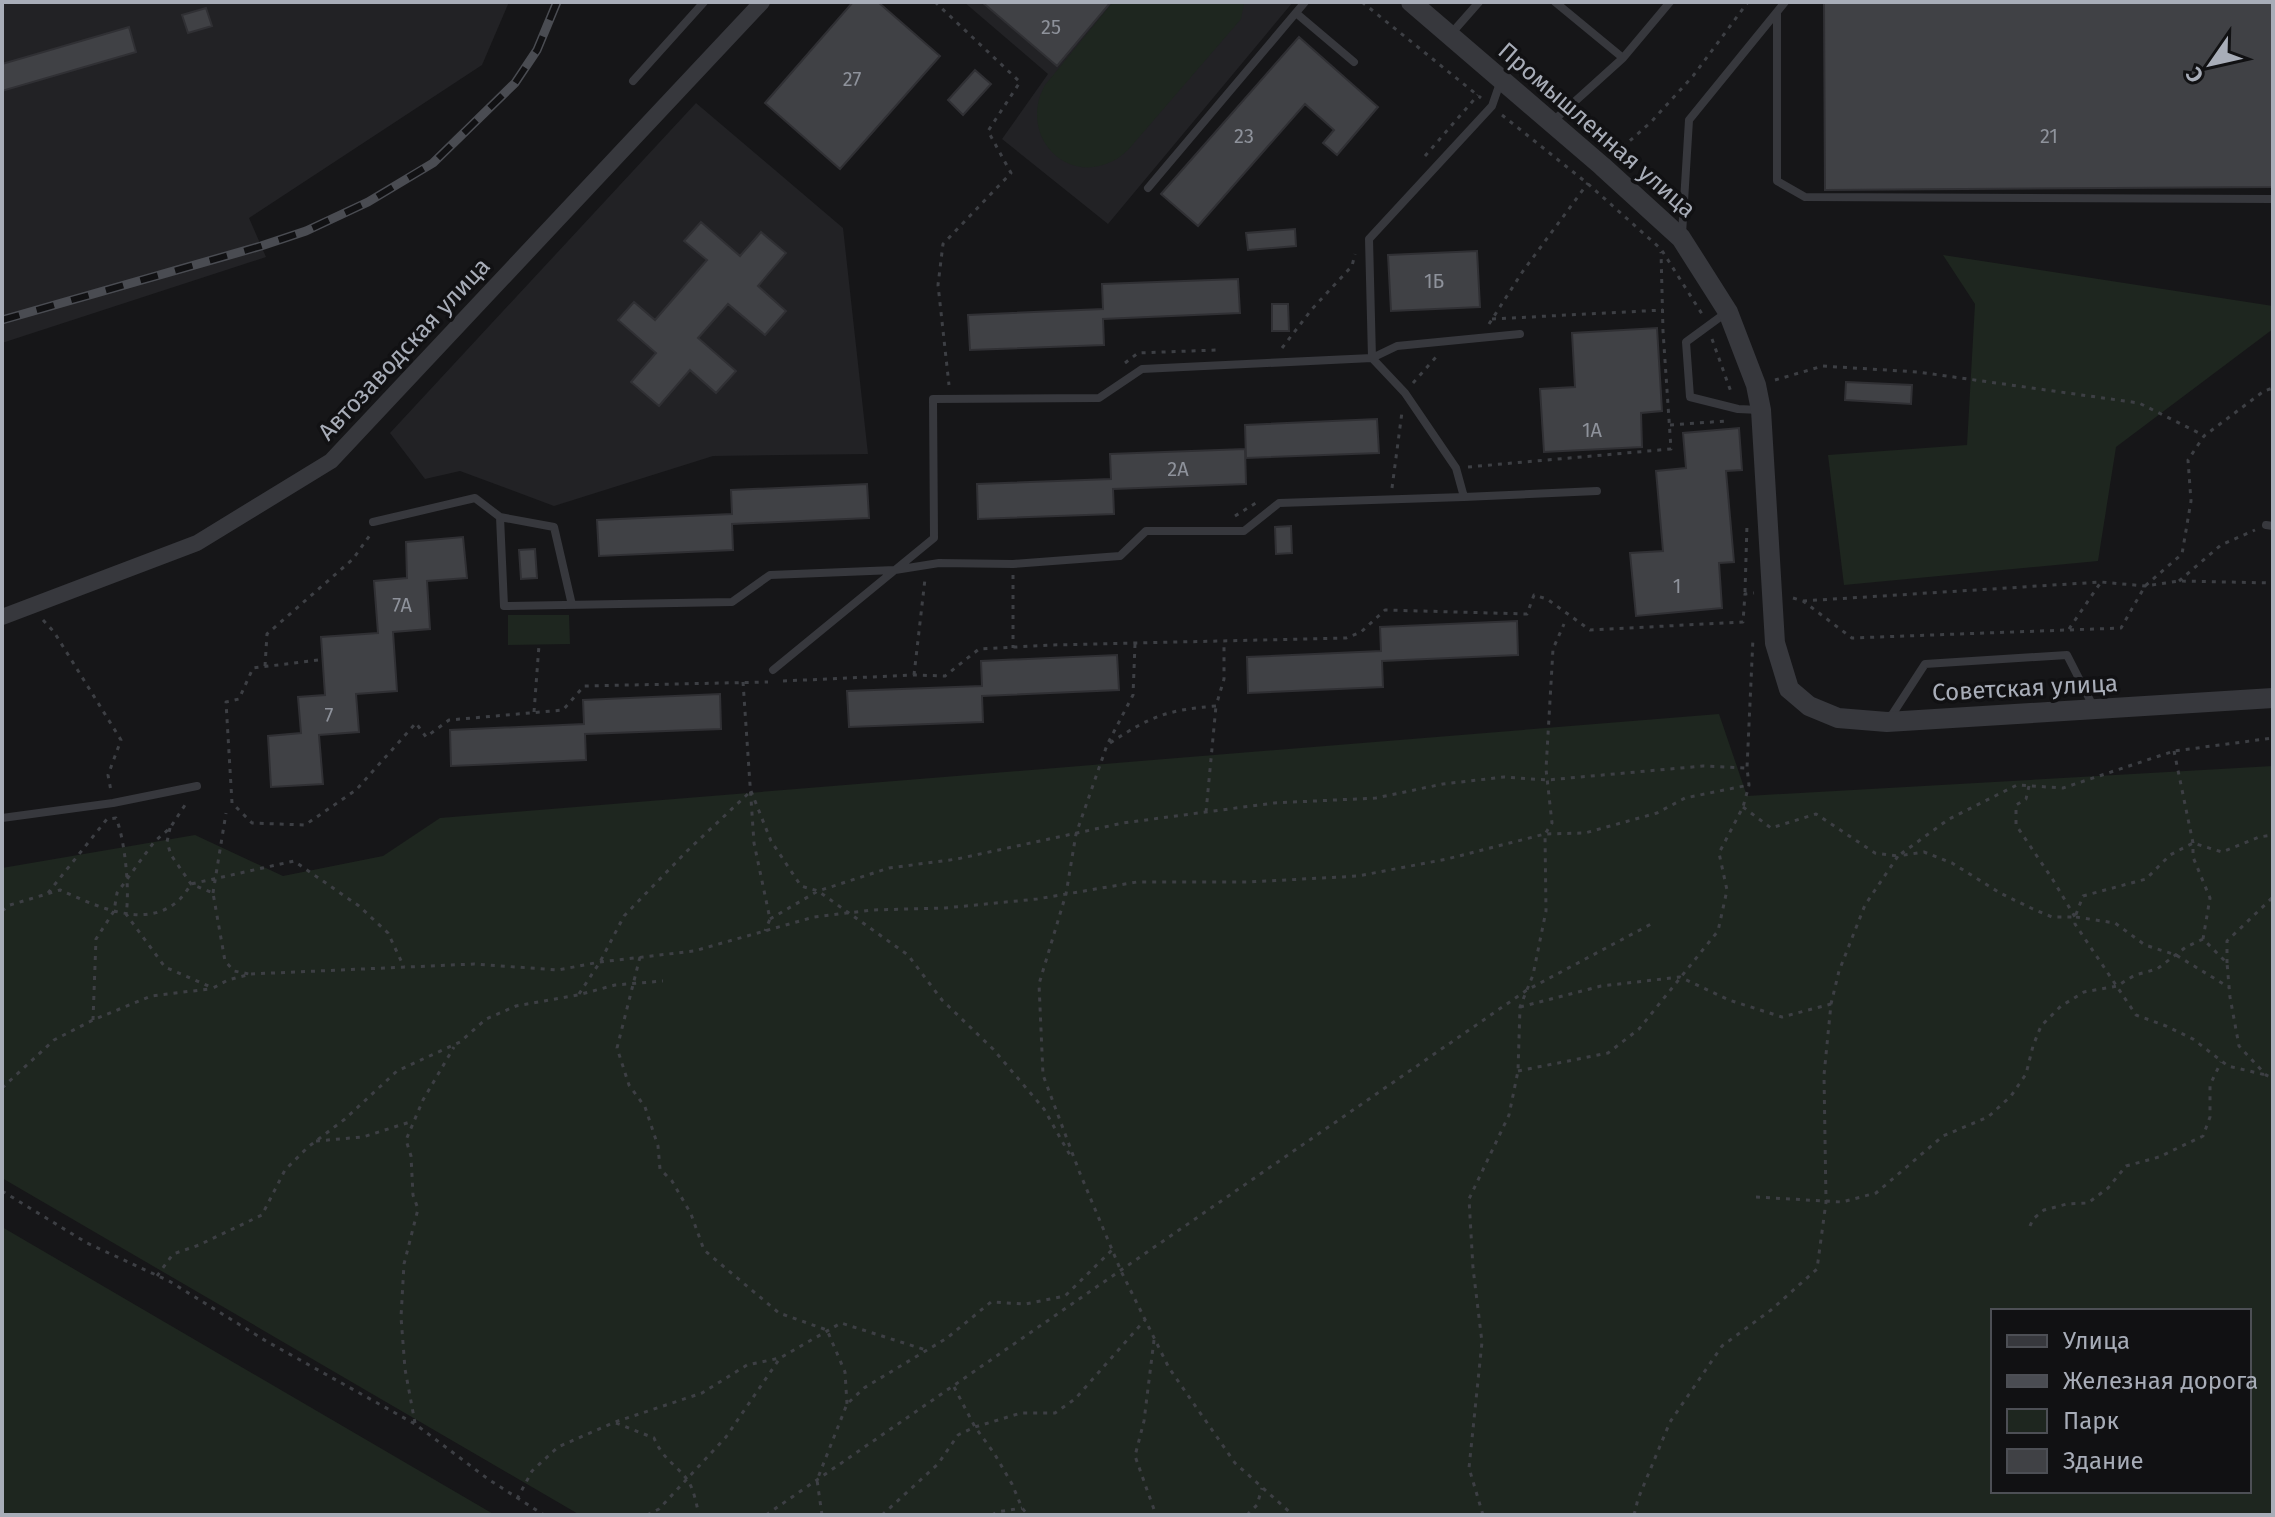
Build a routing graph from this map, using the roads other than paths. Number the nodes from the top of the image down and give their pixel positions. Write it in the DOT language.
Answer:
graph roads {
  1 [pos="704,2"];
  2 [pos="762,2"];
  3 [pos="1305,2"];
  4 [pos="1411,2"];
  5 [pos="1479,2"];
  6 [pos="1555,2"];
  7 [pos="1670,2"];
  8 [pos="1785,2"];
  9 [pos="1777,12"];
  10 [pos="1296,13"];
  11 [pos="1450,35"];
  12 [pos="1623,58"];
  13 [pos="1354,62"];
  14 [pos="1501,79"];
  15 [pos="633,81"];
  16 [pos="1550,123"];
  17 [pos="1148,188"];
  18 [pos="2273,199"];
  19 [pos="1681,238"];
  20 [pos="1728,312"];
  21 [pos="1520,334"];
  22 [pos="1372,358"];
  23 [pos="1761,410"];
  24 [pos="1597,491"];
  25 [pos="1464,497"];
  26 [pos="500,517"];
  27 [pos="374,522"];
  28 [pos="895,570"];
  29 [pos="572,605"];
  30 [pos="2,617"];
  31 [pos="773,670"];
  32 [pos="1789,689"];
  33 [pos="2273,698"];
  34 [pos="2095,710"];
  35 [pos="1887,722"];
  36 [pos="197,786"];
  37 [pos="2,818"];
  1 -- 15 [label="lane"];
  2 -- 30 [label="street, Автозаводская улица"];
  3 -- 10 [label="lane"];
  4 -- 11 [label="street, Промышленная улица"];
  5 -- 11 [label="lane"];
  6 -- 12 [label="lane"];
  7 -- 12 [label="lane"];
  8 -- 9 [label="lane"];
  9 -- 18 [label="lane"];
  9 -- 19 [label="lane"];
  10 -- 13 [label="lane"];
  10 -- 17 [label="lane"];
  11 -- 14 [label="street, Промышленная улица"];
  12 -- 16 [label="lane"];
  14 -- 16 [label="street, Промышленная улица"];
  14 -- 22 [label="lane"];
  16 -- 19 [label="street, Промышленная улица"];
  19 -- 20 [label="street, Промышленная улица"];
  20 -- 23 [label="street, Промышленная улица"];
  20 -- 23 [label="lane"];
  21 -- 22 [label="lane"];
  22 -- 25 [label="lane"];
  22 -- 28 [label="lane"];
  23 -- 32 [label="street, Промышленная улица"];
  24 -- 25 [label="lane"];
  25 -- 28 [label="lane"];
  26 -- 27 [label="lane"];
  26 -- 29 [label="lane"];
  26 -- 29 [label="lane"];
  28 -- 29 [label="lane"];
  28 -- 31 [label="lane"];
  32 -- 35 [label="street, Советская улица"];
  33 -- 34 [label="street, Советская улица"];
  34 -- 35 [label="street, Советская улица"];
  34 -- 35 [label="lane"];
  36 -- 37 [label="lane"];
}
